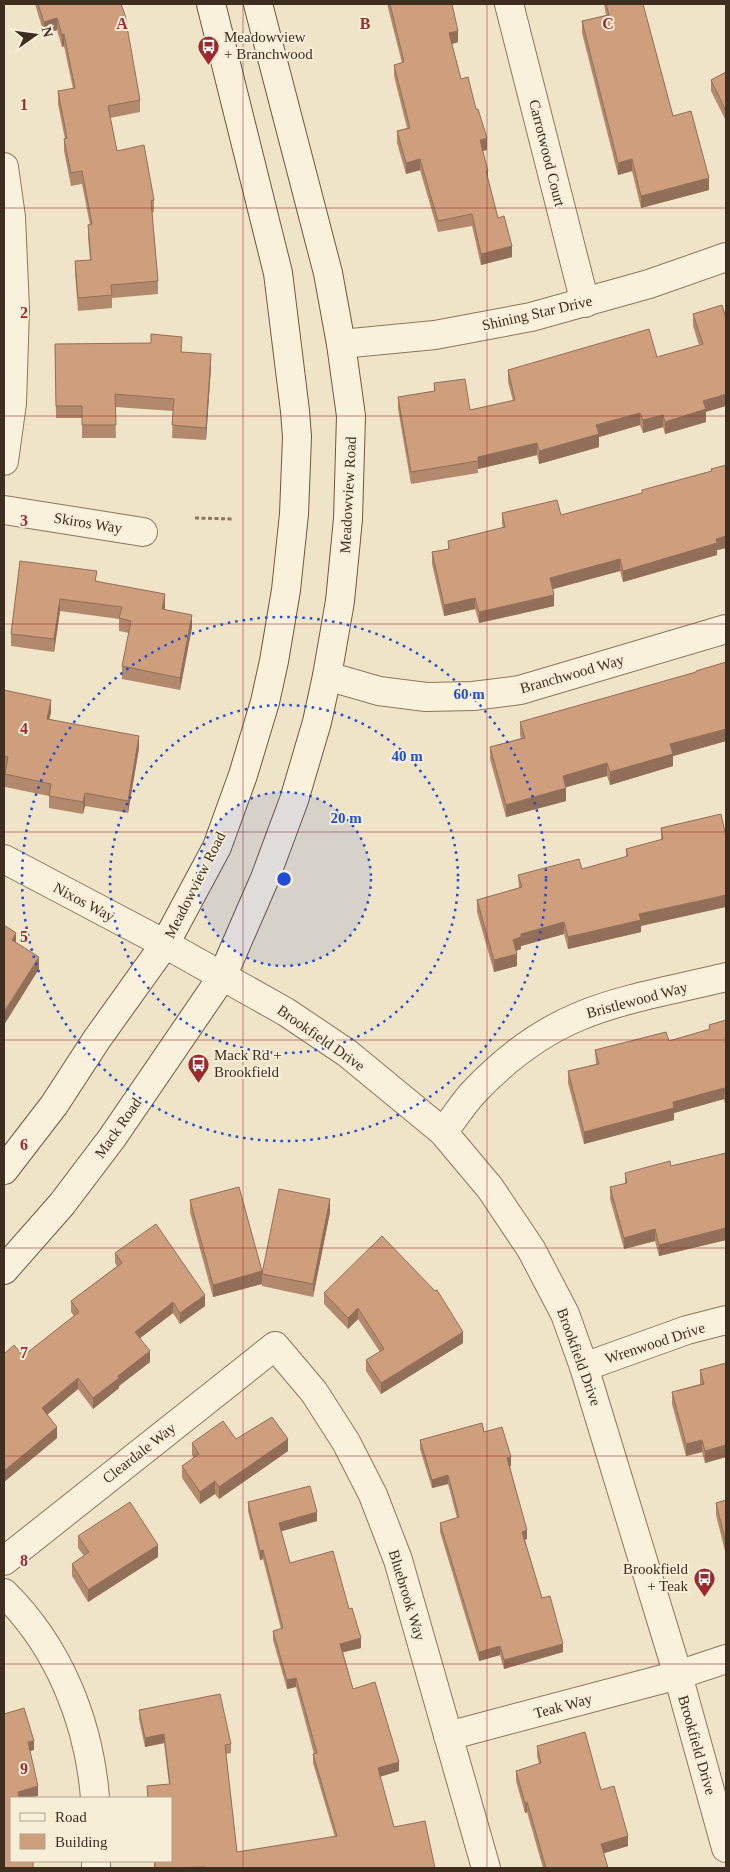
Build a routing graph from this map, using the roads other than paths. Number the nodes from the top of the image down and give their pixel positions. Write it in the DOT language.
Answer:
graph roads {
  1 [pos="211,4"];
  2 [pos="258,4"];
  3 [pos="509,4"];
  4 [pos="4,167"];
  5 [pos="726,257"];
  6 [pos="585,303"];
  7 [pos="341,344"];
  8 [pos="4,461"];
  9 [pos="4,510"];
  10 [pos="143,532"];
  11 [pos="726,629"];
  12 [pos="327,676"];
  13 [pos="4,860"];
  14 [pos="165,944"];
  15 [pos="222,977"];
  16 [pos="726,977"];
  17 [pos="443,1132"];
  18 [pos="4,1170"];
  19 [pos="4,1270"];
  20 [pos="726,1320"];
  21 [pos="275,1346"];
  22 [pos="584,1366"];
  23 [pos="4,1561"];
  24 [pos="4,1593"];
  25 [pos="726,1659"];
  26 [pos="678,1675"];
  27 [pos="448,1736"];
  28 [pos="95,1797"];
  29 [pos="726,1848"];
  30 [pos="486,1868"];
  1 -- 14 [label="street, Meadowview Road"];
  2 -- 7 [label="street, Meadowview Road"];
  3 -- 6 [label="street, Carrotwood Court"];
  4 -- 8 [label="street"];
  5 -- 6 [label="street, Shining Star Drive"];
  6 -- 7 [label="street, Shining Star Drive"];
  7 -- 12 [label="street, Meadowview Road"];
  9 -- 10 [label="street, Skiros Way"];
  11 -- 12 [label="street, Branchwood Way"];
  12 -- 15 [label="street, Meadowview Road"];
  13 -- 14 [label="street, Nixos Way"];
  14 -- 15 [label="street, Brookfield Drive"];
  14 -- 18 [label="street"];
  15 -- 17 [label="street, Brookfield Drive"];
  15 -- 19 [label="street, Mack Road"];
  16 -- 17 [label="street, Bristlewood Way"];
  17 -- 22 [label="street, Brookfield Drive"];
  20 -- 22 [label="street, Wrenwood Drive"];
  21 -- 23 [label="street, Cleardale Way"];
  21 -- 27 [label="street, Bluebrook Way"];
  22 -- 26 [label="street, Brookfield Drive"];
  24 -- 28 [label="street"];
  25 -- 26 [label="street, Teak Way"];
  26 -- 27 [label="street, Teak Way"];
  26 -- 29 [label="street, Brookfield Drive"];
  27 -- 30 [label="street, Bluebrook Way"];
}
